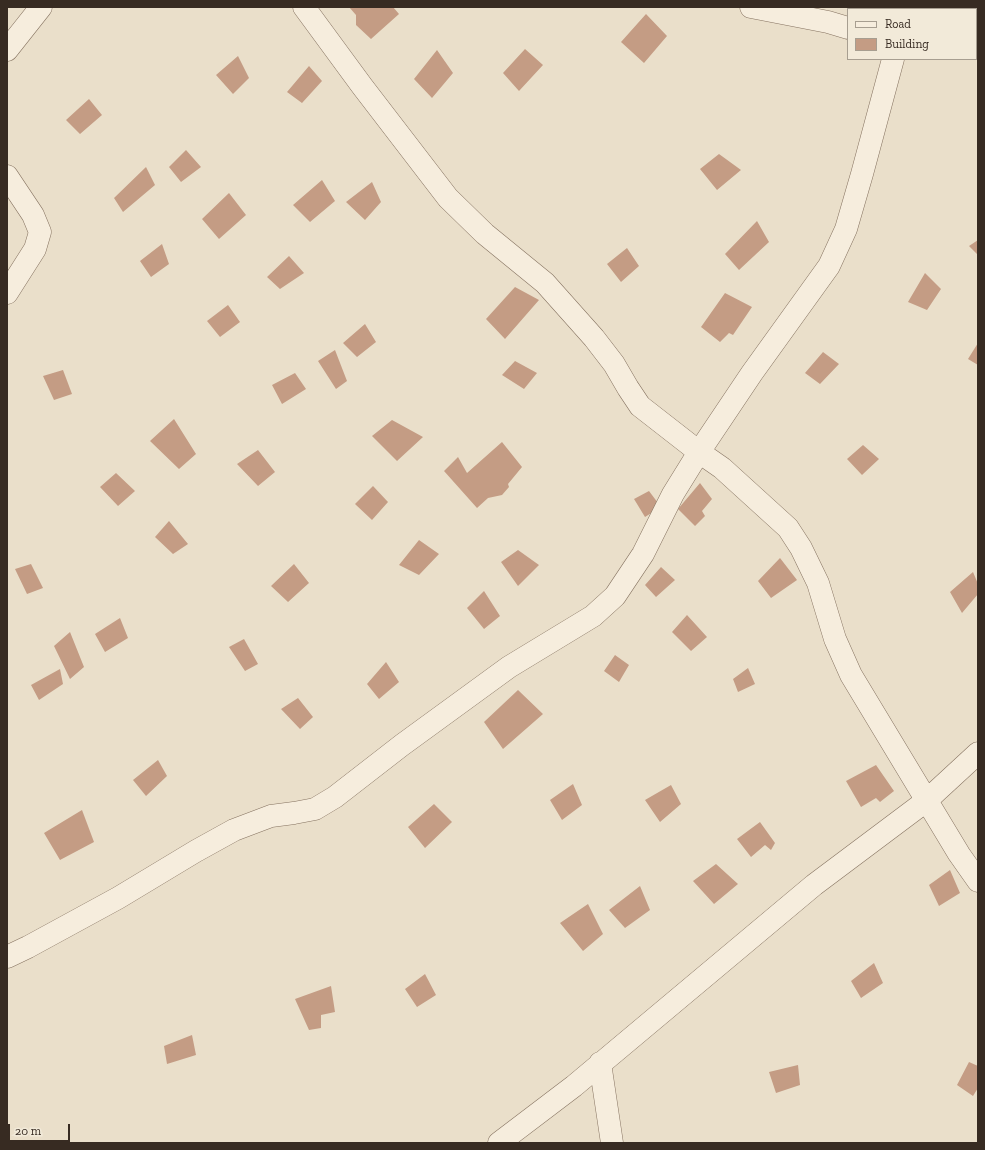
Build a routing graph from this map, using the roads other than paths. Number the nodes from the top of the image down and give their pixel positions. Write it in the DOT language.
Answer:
graph roads {
  1 [pos="41,7"];
  2 [pos="304,7"];
  3 [pos="751,7"];
  4 [pos="847,28"];
  5 [pos="7,50"];
  6 [pos="893,60"];
  7 [pos="7,176"];
  8 [pos="7,293"];
  9 [pos="699,452"];
  10 [pos="978,753"];
  11 [pos="926,801"];
  12 [pos="978,881"];
  13 [pos="7,957"];
  14 [pos="600,1063"];
  15 [pos="499,1143"];
  16 [pos="612,1143"];
  1 -- 5 [label="street"];
  2 -- 9 [label="street"];
  3 -- 4 [label="street"];
  6 -- 9 [label="street"];
  7 -- 8 [label="street"];
  9 -- 11 [label="street"];
  9 -- 13 [label="street"];
  10 -- 11 [label="street"];
  11 -- 12 [label="street"];
  11 -- 14 [label="street"];
  14 -- 15 [label="street"];
  14 -- 16 [label="street"];
}
